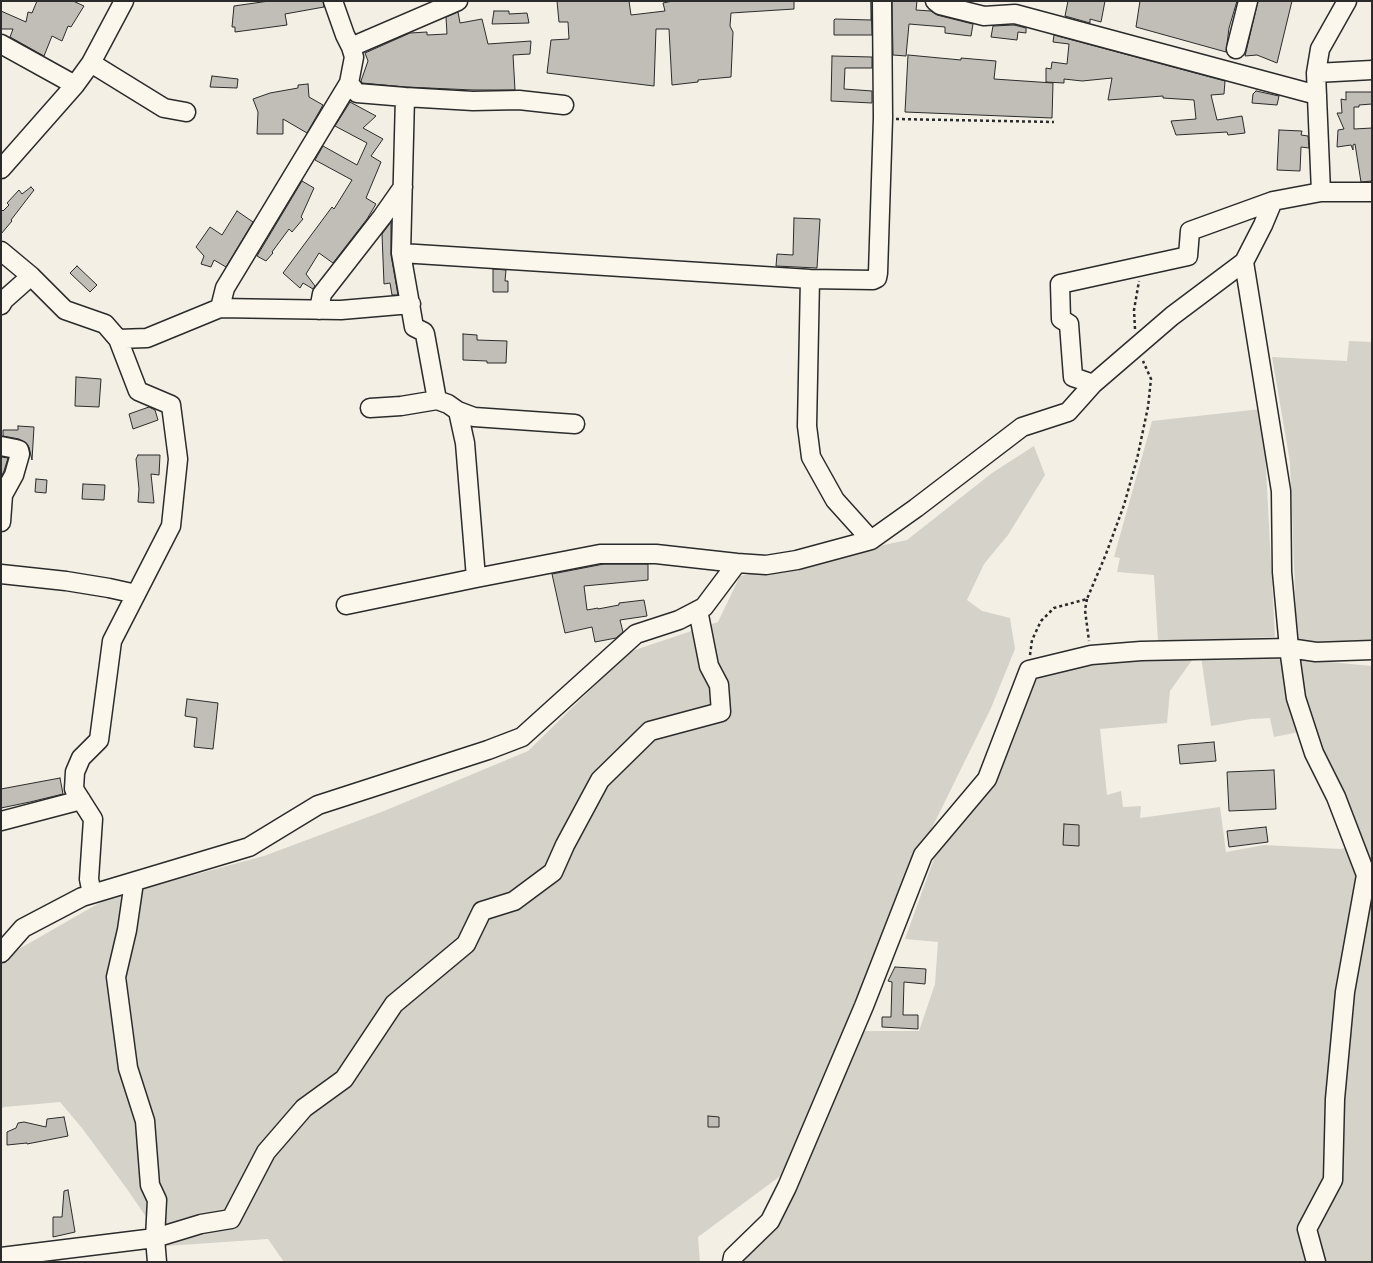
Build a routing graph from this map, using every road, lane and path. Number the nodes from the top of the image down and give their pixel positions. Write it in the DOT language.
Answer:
graph roads {
  1 [pos="124,1"];
  2 [pos="333,1"];
  3 [pos="458,1"];
  4 [pos="882,1"];
  5 [pos="936,1"];
  6 [pos="1248,1"];
  7 [pos="1347,1"];
  8 [pos="1,44"];
  9 [pos="351,47"];
  10 [pos="1236,49"];
  11 [pos="91,63"];
  12 [pos="1372,70"];
  13 [pos="1316,73"];
  14 [pos="349,83"];
  15 [pos="75,84"];
  16 [pos="1316,95"];
  17 [pos="405,98"];
  18 [pos="564,105"];
  19 [pos="186,112"];
  20 [pos="883,118"];
  21 [pos="1054,122"];
  22 [pos="1,170"];
  23 [pos="403,186"];
  24 [pos="1321,192"];
  25 [pos="1372,192"];
  26 [pos="1273,201"];
  27 [pos="1,252"];
  28 [pos="401,253"];
  29 [pos="1244,262"];
  30 [pos="1142,266"];
  31 [pos="31,276"];
  32 [pos="810,280"];
  33 [pos="411,304"];
  34 [pos="1,305"];
  35 [pos="220,308"];
  36 [pos="319,310"];
  37 [pos="118,339"];
  38 [pos="1137,346"];
  39 [pos="1093,384"];
  40 [pos="437,400"];
  41 [pos="370,408"];
  42 [pos="458,411"];
  43 [pos="575,424"];
  44 [pos="1,446"];
  45 [pos="1,522"];
  46 [pos="871,540"];
  47 [pos="737,563"];
  48 [pos="1,574"];
  49 [pos="476,578"];
  50 [pos="136,594"];
  51 [pos="1087,599"];
  52 [pos="346,605"];
  53 [pos="698,610"];
  54 [pos="1289,648"];
  55 [pos="1372,650"];
  56 [pos="1092,655"];
  57 [pos="1029,670"];
  58 [pos="81,800"];
  59 [pos="1,820"];
  60 [pos="134,882"];
  61 [pos="92,894"];
  62 [pos="1,952"];
  63 [pos="155,1238"];
  64 [pos="1,1257"];
  65 [pos="157,1262"];
  66 [pos="732,1262"];
  67 [pos="1316,1262"];
  1 -- 11 [label="street"];
  2 -- 9 [label="street"];
  3 -- 9 [label="street"];
  4 -- 20 [label="street"];
  5 -- 16 [label="street"];
  6 -- 10 [label="street"];
  7 -- 13 [label="street"];
  8 -- 15 [label="street"];
  9 -- 14 [label="street"];
  11 -- 15 [label="street"];
  11 -- 19 [label="street"];
  12 -- 13 [label="street"];
  13 -- 16 [label="street"];
  14 -- 17 [label="street"];
  14 -- 35 [label="street"];
  15 -- 22 [label="street"];
  16 -- 24 [label="street"];
  17 -- 18 [label="street"];
  17 -- 23 [label="street"];
  20 -- 21 [label="path"];
  20 -- 32 [label="street"];
  23 -- 28 [label="street"];
  23 -- 36 [label="street"];
  24 -- 25 [label="street"];
  24 -- 26 [label="street"];
  26 -- 29 [label="street"];
  26 -- 30 [label="street"];
  27 -- 31 [label="street"];
  28 -- 32 [label="street"];
  28 -- 33 [label="street"];
  29 -- 38 [label="street"];
  29 -- 54 [label="street"];
  30 -- 38 [label="path"];
  30 -- 39 [label="street"];
  31 -- 34 [label="street"];
  31 -- 37 [label="street"];
  32 -- 46 [label="street"];
  33 -- 36 [label="street"];
  33 -- 40 [label="street"];
  35 -- 36 [label="street"];
  35 -- 37 [label="street"];
  37 -- 50 [label="street"];
  38 -- 39 [label="street"];
  38 -- 51 [label="path"];
  39 -- 46 [label="street"];
  40 -- 41 [label="street"];
  40 -- 42 [label="street"];
  42 -- 43 [label="street"];
  42 -- 49 [label="street"];
  44 -- 45 [label="street"];
  46 -- 47 [label="street"];
  47 -- 49 [label="street"];
  47 -- 53 [label="street"];
  48 -- 50 [label="street"];
  49 -- 52 [label="street"];
  50 -- 58 [label="street"];
  51 -- 56 [label="path"];
  51 -- 57 [label="path"];
  53 -- 60 [label="street"];
  53 -- 63 [label="street"];
  54 -- 55 [label="street"];
  54 -- 56 [label="street"];
  54 -- 67 [label="street"];
  56 -- 57 [label="street"];
  57 -- 66 [label="street"];
  58 -- 59 [label="street"];
  58 -- 61 [label="street"];
  60 -- 61 [label="street"];
  60 -- 63 [label="street"];
  61 -- 62 [label="street"];
  63 -- 64 [label="street"];
  63 -- 65 [label="street"];
}
